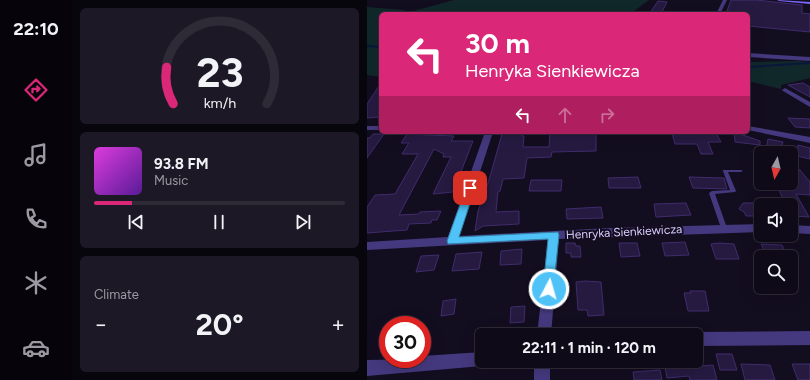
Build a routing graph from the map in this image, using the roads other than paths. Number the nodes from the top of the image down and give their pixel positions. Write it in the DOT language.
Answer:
graph roads {
  1 [pos="725,0"];
  2 [pos="779,0"];
  3 [pos="810,3"];
  4 [pos="719,12"];
  5 [pos="750,55"];
  6 [pos="810,59"];
  7 [pos="785,90"];
  8 [pos="810,105"];
  9 [pos="367,128"];
  10 [pos="379,128"];
  11 [pos="750,128"];
  12 [pos="488,134"];
  13 [pos="810,140"];
  14 [pos="741,172"];
  15 [pos="724,228"];
  16 [pos="754,228"];
  17 [pos="798,229"];
  18 [pos="810,230"];
  19 [pos="554,235"];
  20 [pos="452,241"];
  21 [pos="367,246"];
  22 [pos="545,328"];
  23 [pos="810,338"];
  24 [pos="703,339"];
  25 [pos="475,360"];
  26 [pos="367,368"];
  27 [pos="543,368"];
  28 [pos="542,380"];
  1 -- 4 [label="street"];
  2 -- 3 [label="street"];
  5 -- 6 [label="street"];
  7 -- 8 [label="street"];
  9 -- 10 [label="street"];
  11 -- 13 [label="street"];
  12 -- 20 [label="street"];
  14 -- 15 [label="lane"];
  15 -- 16 [label="street, Henryka Sienkiewicza"];
  15 -- 19 [label="street, Henryka Sienkiewicza"];
  17 -- 18 [label="street"];
  19 -- 20 [label="street, Henryka Sienkiewicza"];
  19 -- 22 [label="street"];
  20 -- 21 [label="street, Henryka Sienkiewicza"];
  23 -- 24 [label="street"];
  25 -- 26 [label="street"];
  27 -- 28 [label="street"];
}
